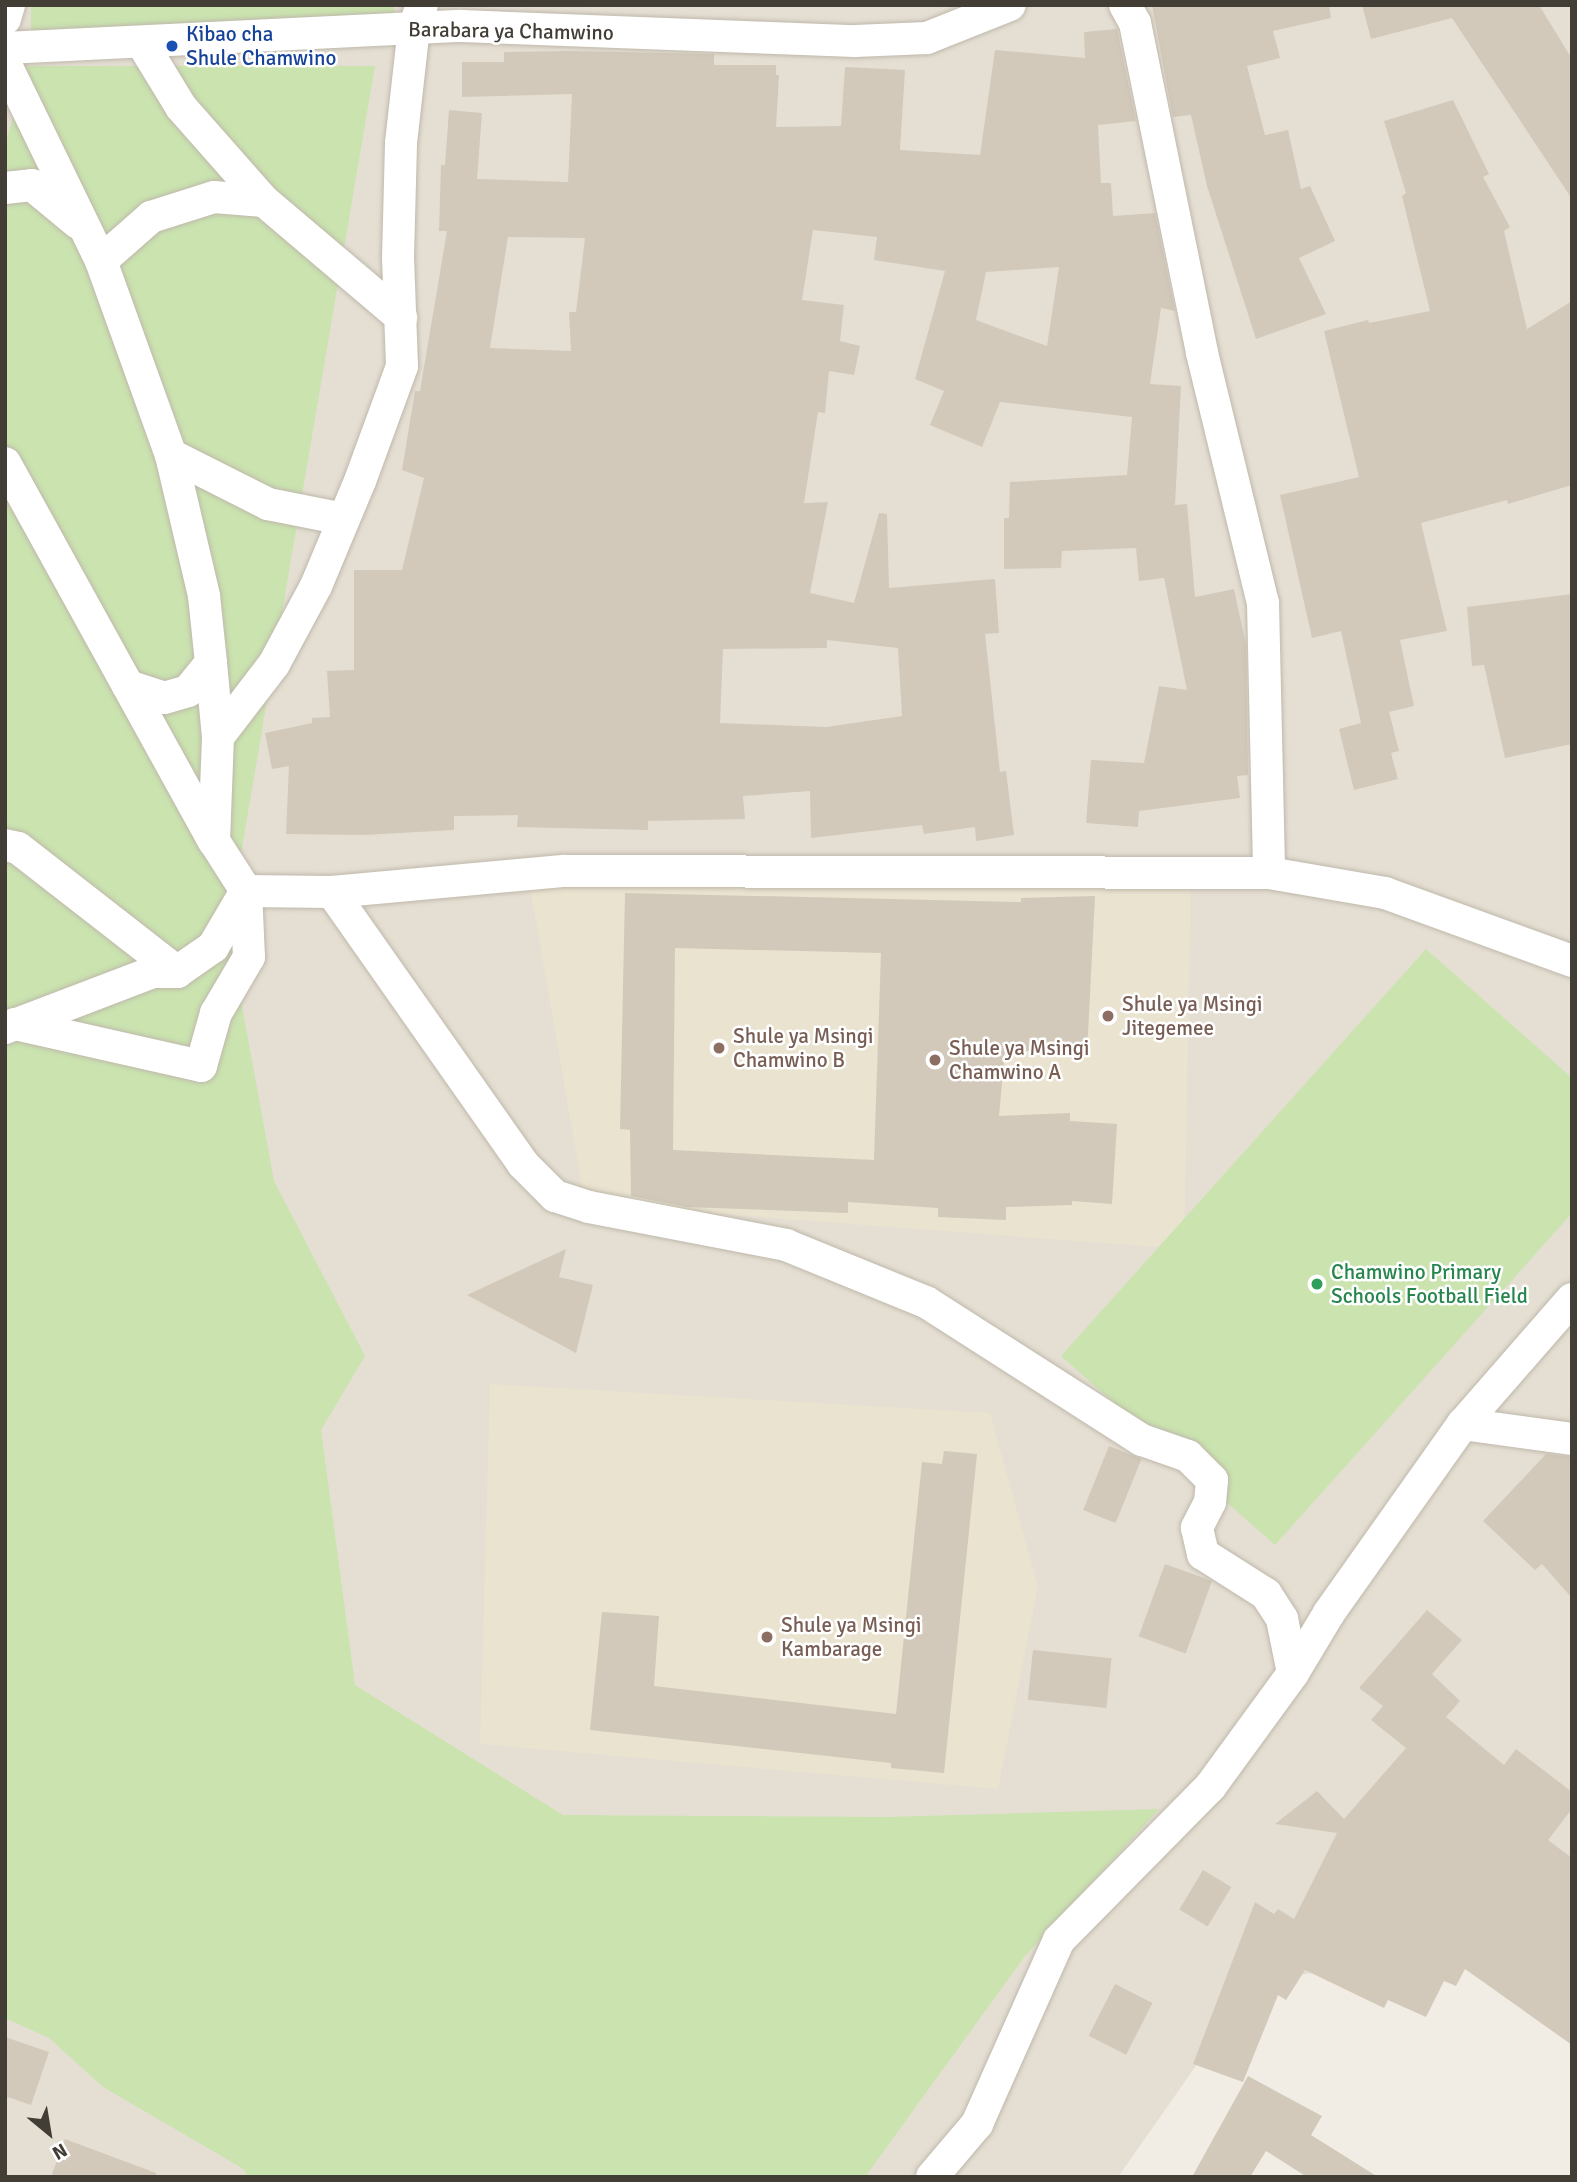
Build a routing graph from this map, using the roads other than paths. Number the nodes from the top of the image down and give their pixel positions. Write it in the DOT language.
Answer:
graph roads {
  1 [pos="9,5"];
  2 [pos="1010,5"];
  3 [pos="1125,5"];
  4 [pos="418,17"];
  5 [pos="5,19"];
  6 [pos="142,43"];
  7 [pos="5,48"];
  8 [pos="5,63"];
  9 [pos="5,188"];
  10 [pos="264,201"];
  11 [pos="87,231"];
  12 [pos="102,261"];
  13 [pos="401,317"];
  14 [pos="170,455"];
  15 [pos="5,463"];
  16 [pos="344,519"];
  17 [pos="211,663"];
  18 [pos="128,686"];
  19 [pos="218,737"];
  20 [pos="214,841"];
  21 [pos="5,845"];
  22 [pos="1269,873"];
  23 [pos="246,891"];
  24 [pos="332,892"];
  25 [pos="1572,961"];
  26 [pos="177,972"];
  27 [pos="10,1026"];
  28 [pos="1572,1299"];
  29 [pos="1462,1424"];
  30 [pos="1572,1439"];
  31 [pos="1293,1673"];
  32 [pos="932,2177"];
  1 -- 5 [label="street"];
  2 -- 4 [label="street, Barabara ya Chamwino"];
  3 -- 22 [label="street"];
  4 -- 6 [label="street, Barabara ya Chamwino"];
  4 -- 13 [label="street"];
  6 -- 7 [label="street, Barabara ya Chamwino"];
  6 -- 10 [label="street"];
  8 -- 11 [label="street"];
  9 -- 11 [label="street"];
  10 -- 12 [label="street"];
  10 -- 13 [label="street"];
  11 -- 12 [label="street"];
  12 -- 14 [label="street"];
  13 -- 16 [label="street"];
  14 -- 16 [label="street"];
  14 -- 17 [label="street"];
  15 -- 18 [label="street"];
  16 -- 19 [label="street"];
  17 -- 18 [label="street"];
  17 -- 19 [label="street"];
  18 -- 20 [label="street"];
  19 -- 20 [label="street"];
  20 -- 23 [label="street"];
  21 -- 26 [label="street"];
  22 -- 24 [label="street"];
  22 -- 25 [label="street"];
  23 -- 24 [label="street"];
  23 -- 26 [label="street"];
  23 -- 27 [label="street"];
  24 -- 31 [label="street"];
  26 -- 27 [label="street"];
  28 -- 29 [label="street"];
  29 -- 30 [label="street"];
  29 -- 31 [label="street"];
  31 -- 32 [label="street"];
}
